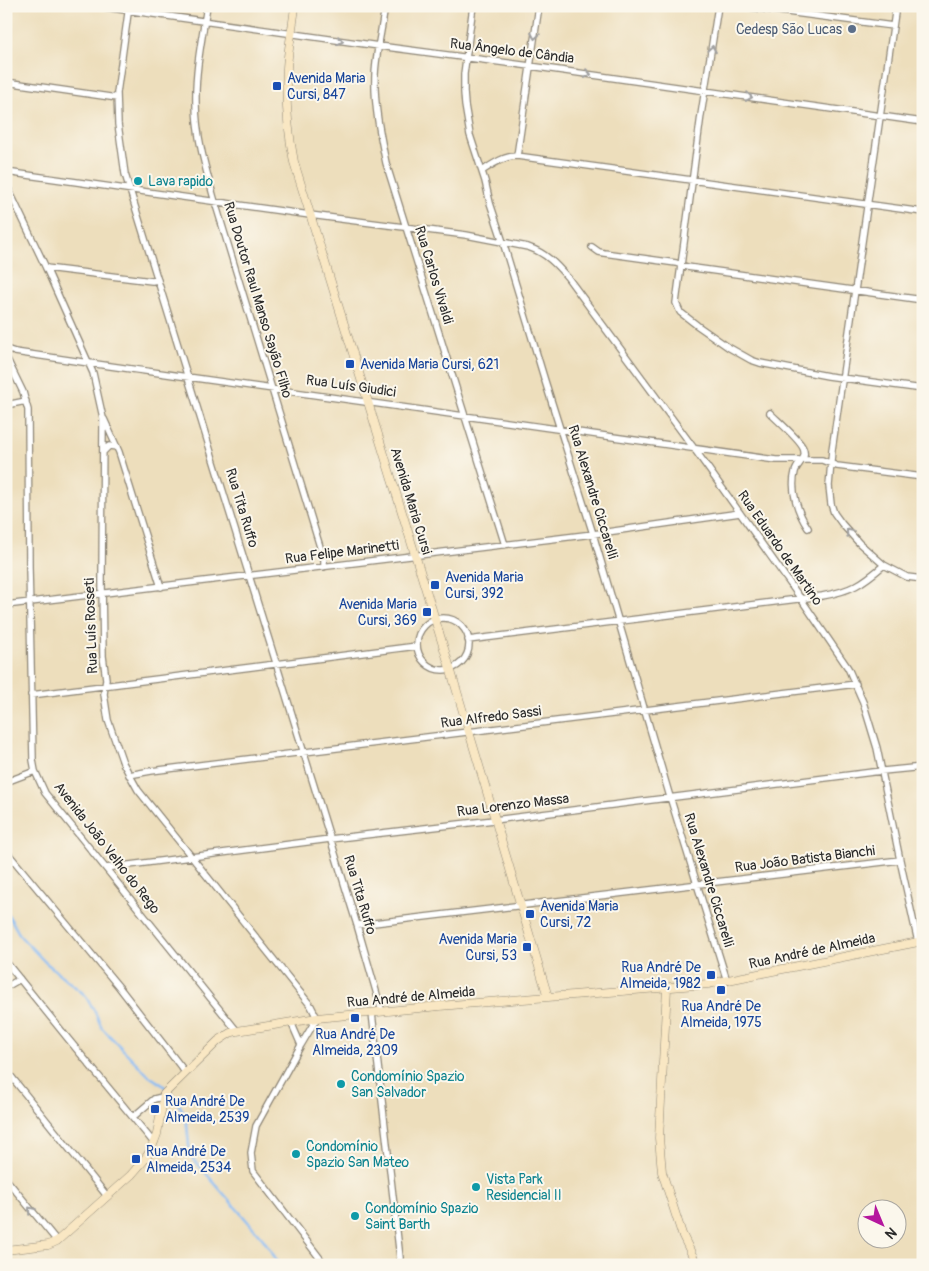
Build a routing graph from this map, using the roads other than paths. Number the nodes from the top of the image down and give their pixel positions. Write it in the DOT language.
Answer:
graph roads {
  1 [pos="97,6"];
  2 [pos="207,6"];
  3 [pos="296,6"];
  4 [pos="385,6"];
  5 [pos="474,6"];
  6 [pos="539,6"];
  7 [pos="718,6"];
  8 [pos="742,6"];
  9 [pos="896,6"];
  10 [pos="129,8"];
  11 [pos="204,22"];
  12 [pos="893,26"];
  13 [pos="292,34"];
  14 [pos="379,46"];
  15 [pos="466,58"];
  16 [pos="530,66"];
  17 [pos="6,82"];
  18 [pos="705,91"];
  19 [pos="118,98"];
  20 [pos="880,116"];
  21 [pos="923,122"];
  22 [pos="517,156"];
  23 [pos="6,172"];
  24 [pos="482,172"];
  25 [pos="693,180"];
  26 [pos="6,184"];
  27 [pos="130,190"];
  28 [pos="215,202"];
  29 [pos="868,204"];
  30 [pos="923,212"];
  31 [pos="310,215"];
  32 [pos="406,228"];
  33 [pos="503,242"];
  34 [pos="592,247"];
  35 [pos="681,265"];
  36 [pos="46,268"];
  37 [pos="158,280"];
  38 [pos="855,291"];
  39 [pos="923,300"];
  40 [pos="6,349"];
  41 [pos="6,357"];
  42 [pos="89,363"];
  43 [pos="188,376"];
  44 [pos="843,379"];
  45 [pos="271,388"];
  46 [pos="923,389"];
  47 [pos="26,401"];
  48 [pos="368,401"];
  49 [pos="6,405"];
  50 [pos="770,413"];
  51 [pos="464,415"];
  52 [pos="103,418"];
  53 [pos="560,428"];
  54 [pos="117,447"];
  55 [pos="692,447"];
  56 [pos="103,452"];
  57 [pos="802,461"];
  58 [pos="831,463"];
  59 [pos="923,478"];
  60 [pos="740,513"];
  61 [pos="808,528"];
  62 [pos="593,534"];
  63 [pos="505,545"];
  64 [pos="415,556"];
  65 [pos="884,566"];
  66 [pos="324,567"];
  67 [pos="250,576"];
  68 [pos="923,579"];
  69 [pos="161,587"];
  70 [pos="102,594"];
  71 [pos="801,599"];
  72 [pos="30,602"];
  73 [pos="6,605"];
  74 [pos="435,619"];
  75 [pos="620,622"];
  76 [pos="468,640"];
  77 [pos="417,646"];
  78 [pos="277,664"];
  79 [pos="450,668"];
  80 [pos="856,684"];
  81 [pos="105,685"];
  82 [pos="31,695"];
  83 [pos="645,710"];
  84 [pos="469,732"];
  85 [pos="303,752"];
  86 [pos="923,767"];
  87 [pos="35,771"];
  88 [pos="882,771"];
  89 [pos="130,775"];
  90 [pos="6,782"];
  91 [pos="670,797"];
  92 [pos="494,820"];
  93 [pos="330,839"];
  94 [pos="6,851"];
  95 [pos="192,857"];
  96 [pos="900,860"];
  97 [pos="106,868"];
  98 [pos="697,884"];
  99 [pos="521,906"];
  100 [pos="357,926"];
  101 [pos="920,942"];
  102 [pos="6,962"];
  103 [pos="20,979"];
  104 [pos="727,981"];
  105 [pos="6,987"];
  106 [pos="667,988"];
  107 [pos="548,998"];
  108 [pos="382,1012"];
  109 [pos="372,1013"];
  110 [pos="317,1018"];
  111 [pos="291,1022"];
  112 [pos="237,1031"];
  113 [pos="301,1045"];
  114 [pos="6,1070"];
  115 [pos="185,1072"];
  116 [pos="163,1095"];
  117 [pos="132,1117"];
  118 [pos="154,1143"];
  119 [pos="6,1179"];
  120 [pos="107,1196"];
  121 [pos="57,1241"];
  122 [pos="6,1250"];
  123 [pos="325,1265"];
  124 [pos="397,1265"];
  125 [pos="697,1265"];
  1 -- 10 [label="street, Rua Ângelo de Cândia"];
  2 -- 11 [label="street, Rua Doutor Raul Manso Sayão Filho"];
  3 -- 13 [label="street, Avenida Maria Cursi"];
  4 -- 14 [label="street, Rua Carlos Vivaldi"];
  5 -- 15 [label="street, Rua Alexandre Ciccarelli"];
  6 -- 16 [label="street, one-way"];
  18 -- 7 [label="street, one-way"];
  8 -- 12 [label="street"];
  9 -- 12 [label="street"];
  10 -- 11 [label="street, Rua Ângelo de Cândia"];
  10 -- 19 [label="street, Rua Tita Ruffo"];
  11 -- 13 [label="street, Rua Ângelo de Cândia"];
  11 -- 28 [label="street, Rua Doutor Raul Manso Sayão Filho"];
  12 -- 20 [label="street"];
  13 -- 14 [label="street, Rua Ângelo de Cândia, one-way"];
  13 -- 31 [label="street, Avenida Maria Cursi"];
  14 -- 15 [label="street, Rua Ângelo de Cândia"];
  14 -- 32 [label="street, Rua Carlos Vivaldi"];
  15 -- 16 [label="street, Rua Ângelo de Cândia"];
  15 -- 24 [label="street, Rua Alexandre Ciccarelli"];
  16 -- 18 [label="street, Rua Ângelo de Cândia, one-way"];
  16 -- 22 [label="street"];
  17 -- 19 [label="street"];
  18 -- 20 [label="street, Rua Ângelo de Cândia, one-way"];
  18 -- 25 [label="street"];
  19 -- 27 [label="street, Rua Tita Ruffo"];
  20 -- 21 [label="street, Rua Ângelo de Cândia"];
  20 -- 29 [label="street"];
  22 -- 24 [label="street"];
  22 -- 25 [label="street"];
  23 -- 27 [label="street, Rua Eduardo de Martino"];
  24 -- 33 [label="street, Rua Alexandre Ciccarelli"];
  25 -- 29 [label="street"];
  25 -- 35 [label="street"];
  26 -- 36 [label="street, Rua Luís Rosseti"];
  27 -- 28 [label="street, Rua Eduardo de Martino"];
  27 -- 37 [label="street, Rua Tita Ruffo"];
  28 -- 31 [label="street, Rua Eduardo de Martino"];
  28 -- 45 [label="street, Rua Doutor Raul Manso Sayão Filho"];
  29 -- 30 [label="street"];
  29 -- 38 [label="street"];
  31 -- 32 [label="street, Rua Eduardo de Martino"];
  31 -- 48 [label="street, Avenida Maria Cursi"];
  32 -- 33 [label="street, Rua Eduardo de Martino"];
  32 -- 51 [label="street, Rua Carlos Vivaldi"];
  33 -- 53 [label="street, Rua Alexandre Ciccarelli"];
  33 -- 55 [label="street, Rua Eduardo de Martino"];
  34 -- 35 [label="street"];
  35 -- 38 [label="street"];
  35 -- 44 [label="street"];
  36 -- 37 [label="street"];
  36 -- 42 [label="street, Rua Luís Rosseti"];
  37 -- 43 [label="street, Rua Tita Ruffo"];
  38 -- 39 [label="street"];
  38 -- 44 [label="street"];
  40 -- 42 [label="street, Rua Luís Giudici"];
  41 -- 47 [label="street, Avenida João Velho do Rego"];
  42 -- 43 [label="street, Rua Luís Giudici"];
  42 -- 52 [label="street, Rua Luís Rosseti"];
  43 -- 45 [label="street, Rua Luís Giudici"];
  43 -- 67 [label="street, Rua Tita Ruffo"];
  44 -- 46 [label="street"];
  44 -- 58 [label="street"];
  45 -- 48 [label="street, Rua Luís Giudici"];
  45 -- 66 [label="street, Rua Doutor Raul Manso Sayão Filho"];
  47 -- 49 [label="street"];
  47 -- 72 [label="street, Avenida João Velho do Rego"];
  48 -- 51 [label="street, Rua Luís Giudici"];
  48 -- 64 [label="street, Avenida Maria Cursi"];
  50 -- 57 [label="street"];
  51 -- 53 [label="street, Rua Luís Giudici"];
  51 -- 63 [label="street, Rua Carlos Vivaldi"];
  52 -- 54 [label="street"];
  52 -- 56 [label="street, Rua Luís Rosseti"];
  53 -- 55 [label="street, Rua Luís Giudici"];
  53 -- 62 [label="street, Rua Alexandre Ciccarelli"];
  54 -- 56 [label="street"];
  54 -- 69 [label="street"];
  55 -- 57 [label="street, Rua Luís Giudici"];
  55 -- 60 [label="street, Rua Eduardo de Martino"];
  56 -- 70 [label="street, Rua Luís Rosseti"];
  57 -- 58 [label="street, Rua Luís Giudici"];
  57 -- 61 [label="street"];
  58 -- 59 [label="street, Rua Luís Giudici"];
  65 -- 58 [label="street, one-way"];
  60 -- 62 [label="street, Rua Felipe Marinetti"];
  60 -- 71 [label="street, Rua Eduardo de Martino"];
  62 -- 63 [label="street, Rua Felipe Marinetti"];
  62 -- 75 [label="street, Rua Alexandre Ciccarelli"];
  63 -- 64 [label="street, Rua Felipe Marinetti"];
  64 -- 66 [label="street, Rua Felipe Marinetti"];
  64 -- 74 [label="street, Avenida Maria Cursi"];
  65 -- 68 [label="street"];
  65 -- 71 [label="street"];
  66 -- 67 [label="street, Rua Felipe Marinetti"];
  67 -- 69 [label="street, Rua Felipe Marinetti"];
  67 -- 78 [label="street, Rua Tita Ruffo"];
  69 -- 70 [label="street, Rua Felipe Marinetti"];
  70 -- 72 [label="street, Rua Felipe Marinetti"];
  70 -- 81 [label="street, Rua Luís Rosseti"];
  71 -- 75 [label="street"];
  71 -- 80 [label="street, Rua Eduardo de Martino"];
  72 -- 73 [label="street, Rua Felipe Marinetti"];
  72 -- 82 [label="street, Avenida João Velho do Rego"];
  74 -- 76 [label="street"];
  74 -- 77 [label="street"];
  74 -- 79 [label="street, Avenida Maria Cursi"];
  75 -- 76 [label="street"];
  75 -- 83 [label="street, Rua Alexandre Ciccarelli"];
  76 -- 79 [label="street"];
  77 -- 78 [label="street"];
  77 -- 79 [label="street"];
  78 -- 81 [label="street"];
  78 -- 85 [label="street, Rua Tita Ruffo"];
  79 -- 84 [label="street, Avenida Maria Cursi"];
  80 -- 83 [label="street, Rua Alfredo Sassi"];
  80 -- 88 [label="street, Rua Eduardo de Martino"];
  81 -- 82 [label="street"];
  81 -- 89 [label="street, Rua Luís Rosseti"];
  82 -- 87 [label="street, Avenida João Velho do Rego"];
  83 -- 84 [label="street, Rua Alfredo Sassi"];
  83 -- 91 [label="street, Rua Alexandre Ciccarelli"];
  84 -- 85 [label="street, Rua Alfredo Sassi"];
  84 -- 92 [label="street, Avenida Maria Cursi"];
  85 -- 89 [label="street, Rua Alfredo Sassi"];
  85 -- 93 [label="street, Rua Tita Ruffo"];
  86 -- 88 [label="street, Rua Lorenzo Massa"];
  87 -- 90 [label="street"];
  87 -- 97 [label="street, Avenida João Velho do Rego"];
  88 -- 91 [label="street, Rua Lorenzo Massa"];
  88 -- 96 [label="street, Rua Eduardo de Martino"];
  89 -- 95 [label="street, Rua Luís Rosseti"];
  91 -- 92 [label="street, Rua Lorenzo Massa"];
  91 -- 98 [label="street, Rua Alexandre Ciccarelli"];
  92 -- 93 [label="street, Rua Lorenzo Massa"];
  92 -- 99 [label="street, Avenida Maria Cursi"];
  93 -- 95 [label="street, Rua Lorenzo Massa"];
  93 -- 100 [label="street, Rua Tita Ruffo"];
  94 -- 115 [label="street"];
  95 -- 97 [label="street, Rua Lorenzo Massa"];
  95 -- 110 [label="street, Rua Luís Rosseti"];
  96 -- 98 [label="street, Rua João Batista Bianchi"];
  96 -- 101 [label="street, Rua Eduardo de Martino"];
  97 -- 112 [label="street, Avenida João Velho do Rego"];
  98 -- 99 [label="street, Rua João Batista Bianchi"];
  98 -- 104 [label="street, Rua Alexandre Ciccarelli"];
  99 -- 100 [label="street, Rua João Batista Bianchi"];
  99 -- 107 [label="street, Avenida Maria Cursi"];
  100 -- 108 [label="street, Rua Tita Ruffo"];
  101 -- 104 [label="street, Rua André de Almeida"];
  102 -- 103 [label="street"];
  103 -- 105 [label="street"];
  103 -- 117 [label="street"];
  104 -- 106 [label="street, Rua André de Almeida"];
  106 -- 107 [label="street, Rua André de Almeida"];
  106 -- 125 [label="street"];
  107 -- 108 [label="street, Rua André de Almeida"];
  108 -- 109 [label="street, Rua André de Almeida"];
  109 -- 110 [label="street, Rua André de Almeida"];
  109 -- 124 [label="street"];
  110 -- 111 [label="street, Rua André de Almeida"];
  110 -- 113 [label="street"];
  111 -- 112 [label="street, Rua André de Almeida"];
  111 -- 113 [label="street"];
  112 -- 115 [label="street, Rua André de Almeida"];
  113 -- 123 [label="street"];
  114 -- 120 [label="street"];
  115 -- 116 [label="street, Rua André de Almeida"];
  116 -- 117 [label="street"];
  116 -- 118 [label="street"];
  117 -- 118 [label="street"];
  118 -- 120 [label="street"];
  121 -- 119 [label="street, one-way"];
  120 -- 121 [label="street"];
  121 -- 122 [label="street"];
}
